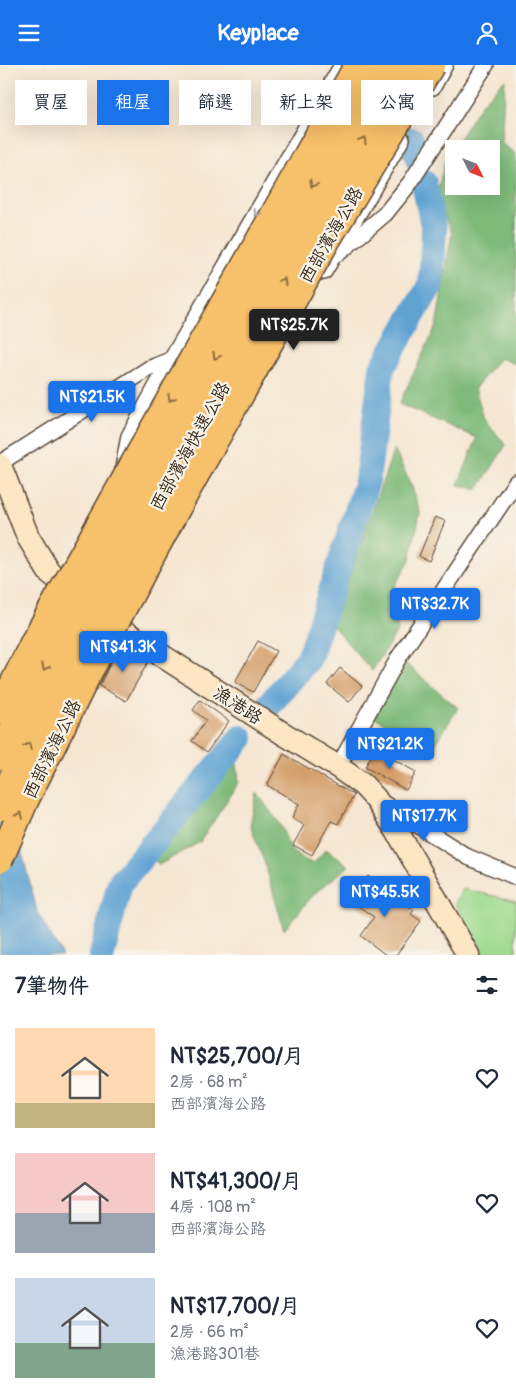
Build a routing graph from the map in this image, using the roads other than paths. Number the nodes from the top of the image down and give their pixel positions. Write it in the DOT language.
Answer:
graph roads {
  1 [pos="342,65"];
  2 [pos="357,65"];
  3 [pos="380,65"];
  4 [pos="405,65"];
  5 [pos="432,65"];
  6 [pos="445,65"];
  7 [pos="486,65"];
  8 [pos="330,261"];
  9 [pos="171,360"];
  10 [pos="0,464"];
  11 [pos="516,482"];
  12 [pos="73,591"];
  13 [pos="104,615"];
  14 [pos="0,709"];
  15 [pos="0,755"];
  16 [pos="338,767"];
  17 [pos="375,798"];
  18 [pos="0,806"];
  19 [pos="0,860"];
  20 [pos="516,877"];
  21 [pos="468,955"];
  1 -- 9 [label="street, one-way"];
  2 -- 14 [label="main road, one-way, bridge"];
  3 -- 15 [label="highway, 西部濱海快速公路, one-way, bridge"];
  18 -- 4 [label="highway, 西部濱海快速公路, one-way, bridge"];
  19 -- 5 [label="main road, 西部濱海公路, one-way, bridge"];
  6 -- 8 [label="street"];
  7 -- 8 [label="street"];
  8 -- 13 [label="street"];
  9 -- 10 [label="street"];
  9 -- 12 [label="street"];
  10 -- 12 [label="street, 漁港路"];
  11 -- 16 [label="street"];
  12 -- 13 [label="street, 漁港路"];
  13 -- 16 [label="street, 漁港路"];
  16 -- 17 [label="street, 漁港路"];
  17 -- 20 [label="street"];
  17 -- 21 [label="street, 漁港路"];
}
